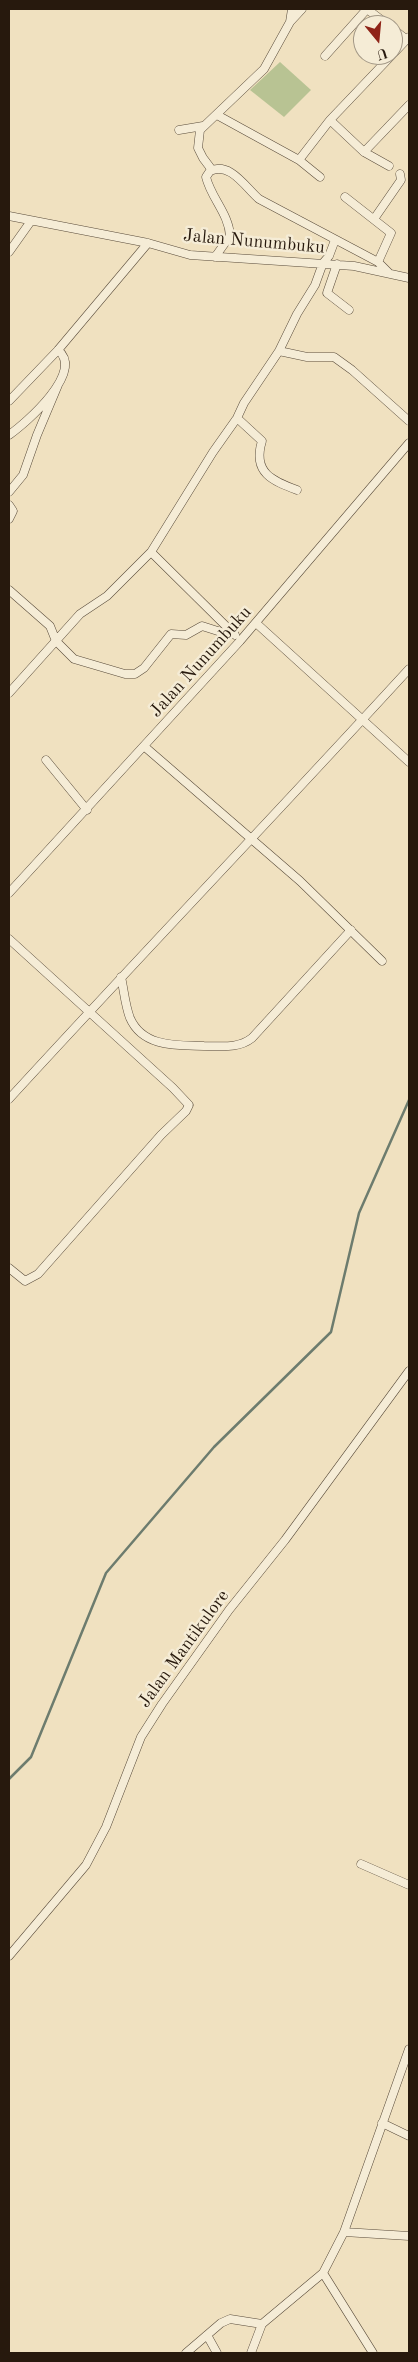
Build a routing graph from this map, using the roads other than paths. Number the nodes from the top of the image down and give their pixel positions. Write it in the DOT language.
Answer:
graph roads {
  1 [pos="292,9"];
  2 [pos="302,9"];
  3 [pos="367,9"];
  4 [pos="290,22"];
  5 [pos="325,56"];
  6 [pos="382,65"];
  7 [pos="409,105"];
  8 [pos="217,115"];
  9 [pos="330,120"];
  10 [pos="203,126"];
  11 [pos="179,130"];
  12 [pos="364,152"];
  13 [pos="299,160"];
  14 [pos="389,166"];
  15 [pos="212,170"];
  16 [pos="400,174"];
  17 [pos="320,176"];
  18 [pos="345,197"];
  19 [pos="9,216"];
  20 [pos="374,219"];
  21 [pos="31,221"];
  22 [pos="335,240"];
  23 [pos="148,243"];
  24 [pos="9,252"];
  25 [pos="214,257"];
  26 [pos="378,262"];
  27 [pos="323,263"];
  28 [pos="337,264"];
  29 [pos="389,273"];
  30 [pos="409,278"];
  31 [pos="349,310"];
  32 [pos="58,350"];
  33 [pos="279,351"];
  34 [pos="58,385"];
  35 [pos="9,401"];
  36 [pos="237,418"];
  37 [pos="409,421"];
  38 [pos="9,435"];
  39 [pos="407,448"];
  40 [pos="297,490"];
  41 [pos="9,492"];
  42 [pos="9,504"];
  43 [pos="9,519"];
  44 [pos="151,552"];
  45 [pos="9,590"];
  46 [pos="256,623"];
  47 [pos="234,633"];
  48 [pos="56,641"];
  49 [pos="240,641"];
  50 [pos="409,669"];
  51 [pos="9,692"];
  52 [pos="362,720"];
  53 [pos="145,747"];
  54 [pos="46,760"];
  55 [pos="409,762"];
  56 [pos="87,810"];
  57 [pos="252,839"];
  58 [pos="9,894"];
  59 [pos="351,930"];
  60 [pos="9,940"];
  61 [pos="382,961"];
  62 [pos="121,977"];
  63 [pos="88,1011"];
  64 [pos="9,1099"];
  65 [pos="9,1268"];
  66 [pos="409,1371"];
  67 [pos="360,1864"];
  68 [pos="409,1885"];
  69 [pos="9,1956"];
  70 [pos="409,2050"];
  71 [pos="382,2123"];
  72 [pos="409,2136"];
  73 [pos="344,2232"];
  74 [pos="409,2236"];
  75 [pos="323,2273"];
  76 [pos="262,2324"];
  77 [pos="207,2335"];
  78 [pos="186,2353"];
  79 [pos="217,2353"];
  80 [pos="251,2353"];
  81 [pos="374,2353"];
  1 -- 4 [label="street"];
  2 -- 4 [label="street"];
  3 -- 5 [label="street"];
  4 -- 8 [label="street"];
  6 -- 9 [label="street"];
  7 -- 12 [label="street"];
  8 -- 10 [label="street"];
  8 -- 13 [label="street"];
  9 -- 12 [label="street"];
  9 -- 13 [label="street"];
  10 -- 11 [label="street"];
  10 -- 15 [label="street"];
  12 -- 14 [label="street"];
  13 -- 17 [label="street"];
  15 -- 22 [label="street"];
  15 -- 25 [label="street"];
  16 -- 20 [label="street"];
  18 -- 20 [label="street"];
  19 -- 21 [label="street, Jalan Nunumbuku"];
  20 -- 26 [label="street"];
  21 -- 23 [label="street, Jalan Nunumbuku"];
  21 -- 24 [label="street"];
  22 -- 26 [label="street"];
  22 -- 27 [label="street"];
  23 -- 25 [label="street, Jalan Nunumbuku"];
  23 -- 32 [label="street"];
  25 -- 27 [label="street, Jalan Nunumbuku"];
  26 -- 29 [label="street"];
  27 -- 28 [label="street, Jalan Nunumbuku"];
  27 -- 33 [label="street"];
  28 -- 29 [label="street, Jalan Nunumbuku"];
  28 -- 31 [label="street"];
  29 -- 30 [label="street, Jalan Nunumbuku"];
  32 -- 34 [label="street"];
  32 -- 35 [label="street"];
  33 -- 36 [label="street"];
  33 -- 37 [label="street"];
  34 -- 38 [label="street"];
  34 -- 41 [label="street"];
  36 -- 40 [label="street"];
  36 -- 44 [label="street"];
  39 -- 46 [label="street, Jalan Nunumbuku"];
  42 -- 43 [label="street"];
  44 -- 47 [label="street"];
  44 -- 48 [label="street"];
  45 -- 48 [label="street"];
  46 -- 49 [label="street, Jalan Nunumbuku"];
  46 -- 52 [label="street"];
  47 -- 48 [label="street"];
  47 -- 49 [label="street"];
  48 -- 51 [label="street"];
  49 -- 53 [label="street, Jalan Nunumbuku"];
  50 -- 52 [label="street"];
  52 -- 55 [label="street"];
  52 -- 57 [label="street"];
  53 -- 56 [label="street, Jalan Nunumbuku"];
  53 -- 57 [label="street"];
  54 -- 56 [label="street"];
  56 -- 58 [label="street, Jalan Nunumbuku"];
  57 -- 59 [label="street"];
  57 -- 62 [label="street"];
  59 -- 61 [label="street"];
  59 -- 62 [label="street"];
  60 -- 63 [label="street"];
  62 -- 63 [label="street"];
  63 -- 64 [label="street"];
  63 -- 65 [label="street"];
  66 -- 69 [label="street, Jalan Mantikulore"];
  67 -- 68 [label="street"];
  70 -- 71 [label="street"];
  71 -- 72 [label="street"];
  71 -- 73 [label="street"];
  73 -- 74 [label="street"];
  73 -- 75 [label="street"];
  75 -- 76 [label="street"];
  75 -- 81 [label="street"];
  76 -- 77 [label="street"];
  76 -- 80 [label="street"];
  77 -- 78 [label="street"];
  77 -- 79 [label="street"];
}
